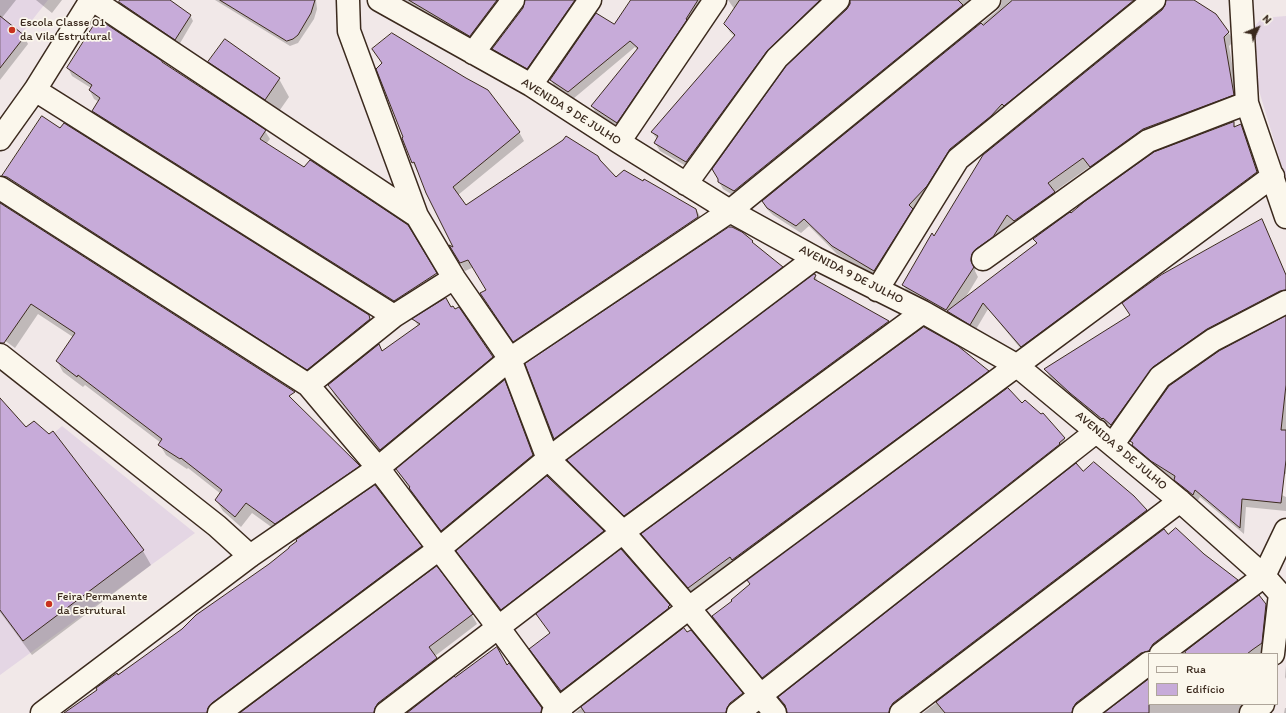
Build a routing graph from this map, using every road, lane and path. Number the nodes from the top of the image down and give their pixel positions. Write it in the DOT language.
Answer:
graph roads {
  1 [pos="92,0"];
  2 [pos="348,0"];
  3 [pos="513,0"];
  4 [pos="590,0"];
  5 [pos="715,0"];
  6 [pos="838,0"];
  7 [pos="989,0"];
  8 [pos="1154,0"];
  9 [pos="1241,0"];
  10 [pos="388,2"];
  11 [pos="473,53"];
  12 [pos="531,85"];
  13 [pos="35,90"];
  14 [pos="1247,103"];
  15 [pos="0,139"];
  16 [pos="619,142"];
  17 [pos="1272,176"];
  18 [pos="686,184"];
  19 [pos="0,188"];
  20 [pos="730,211"];
  21 [pos="417,216"];
  22 [pos="1286,218"];
  23 [pos="815,258"];
  24 [pos="983,259"];
  25 [pos="454,278"];
  26 [pos="877,290"];
  27 [pos="1286,302"];
  28 [pos="923,312"];
  29 [pos="394,316"];
  30 [pos="0,355"];
  31 [pos="510,360"];
  32 [pos="1016,365"];
  33 [pos="308,385"];
  34 [pos="1105,438"];
  35 [pos="548,459"];
  36 [pos="378,468"];
  37 [pos="1180,501"];
  38 [pos="1286,530"];
  39 [pos="623,532"];
  40 [pos="439,549"];
  41 [pos="250,556"];
  42 [pos="1264,576"];
  43 [pos="1283,597"];
  44 [pos="689,608"];
  45 [pos="498,627"];
  46 [pos="1162,653"];
  47 [pos="1273,653"];
  48 [pos="1148,664"];
  49 [pos="761,696"];
  50 [pos="1262,705"];
  51 [pos="557,712"];
  52 [pos="42,713"];
  53 [pos="219,713"];
  54 [pos="386,713"];
  55 [pos="738,713"];
  56 [pos="775,713"];
  57 [pos="901,713"];
  58 [pos="1084,713"];
  59 [pos="1251,713"];
  1 -- 13 [label="street"];
  1 -- 21 [label="street"];
  2 -- 21 [label="street"];
  3 -- 11 [label="street"];
  4 -- 12 [label="street"];
  5 -- 16 [label="street"];
  6 -- 18 [label="street"];
  7 -- 20 [label="street"];
  8 -- 26 [label="street"];
  9 -- 14 [label="street"];
  10 -- 11 [label="street, AVENIDA 9 DE JULHO"];
  11 -- 12 [label="street, AVENIDA 9 DE JULHO"];
  12 -- 16 [label="street, AVENIDA 9 DE JULHO"];
  13 -- 15 [label="street"];
  13 -- 29 [label="street"];
  14 -- 17 [label="street"];
  14 -- 24 [label="street"];
  16 -- 18 [label="street, AVENIDA 9 DE JULHO"];
  17 -- 22 [label="street"];
  17 -- 32 [label="street"];
  18 -- 20 [label="street, AVENIDA 9 DE JULHO"];
  19 -- 33 [label="street"];
  20 -- 23 [label="street, AVENIDA 9 DE JULHO"];
  20 -- 31 [label="street"];
  21 -- 25 [label="street"];
  23 -- 26 [label="street, AVENIDA 9 DE JULHO"];
  23 -- 35 [label="street"];
  25 -- 29 [label="street"];
  25 -- 31 [label="street"];
  26 -- 28 [label="street, AVENIDA 9 DE JULHO"];
  27 -- 34 [label="street"];
  28 -- 32 [label="street, AVENIDA 9 DE JULHO"];
  28 -- 39 [label="street"];
  29 -- 33 [label="street"];
  30 -- 41 [label="street"];
  31 -- 35 [label="street"];
  31 -- 36 [label="street"];
  32 -- 34 [label="street, AVENIDA 9 DE JULHO"];
  32 -- 44 [label="street"];
  33 -- 36 [label="street"];
  34 -- 37 [label="street, AVENIDA 9 DE JULHO"];
  34 -- 49 [label="street"];
  35 -- 39 [label="street"];
  35 -- 40 [label="street"];
  36 -- 40 [label="street"];
  36 -- 41 [label="street"];
  37 -- 42 [label="street, AVENIDA 9 DE JULHO"];
  37 -- 57 [label="street"];
  38 -- 42 [label="street"];
  39 -- 44 [label="street"];
  39 -- 45 [label="street"];
  40 -- 45 [label="street"];
  40 -- 53 [label="street"];
  41 -- 52 [label="street"];
  42 -- 43 [label="street, AVENIDA 9 DE JULHO"];
  42 -- 46 [label="street"];
  43 -- 47 [label="street"];
  44 -- 49 [label="street"];
  44 -- 51 [label="street"];
  45 -- 51 [label="street"];
  45 -- 54 [label="street"];
  48 -- 58 [label="street"];
  49 -- 55 [label="street"];
  49 -- 56 [label="street"];
  50 -- 59 [label="street"];
}
